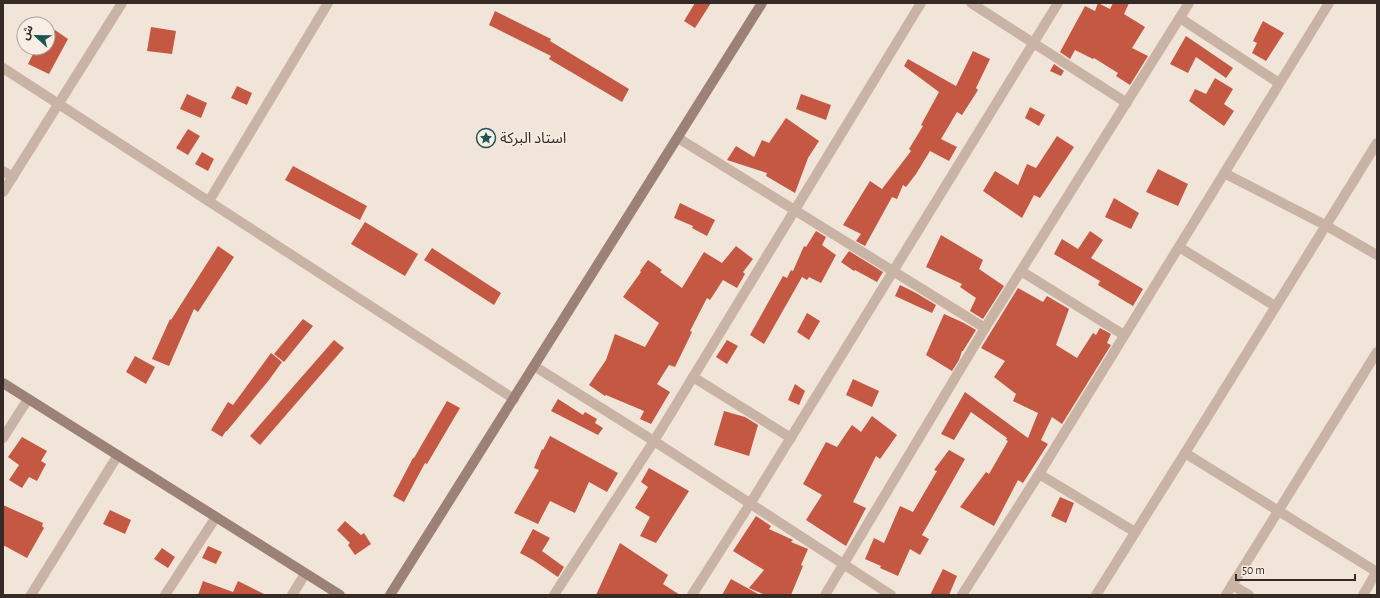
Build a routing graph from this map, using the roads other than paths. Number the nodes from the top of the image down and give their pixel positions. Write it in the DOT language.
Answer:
graph roads {
  1 [pos="122,3"];
  2 [pos="328,3"];
  3 [pos="762,3"];
  4 [pos="921,3"];
  5 [pos="971,3"];
  6 [pos="1058,3"];
  7 [pos="1189,3"];
  8 [pos="1329,3"];
  9 [pos="1180,18"];
  10 [pos="1033,43"];
  11 [pos="3,68"];
  12 [pos="1279,83"];
  13 [pos="1127,102"];
  14 [pos="59,104"];
  15 [pos="678,138"];
  16 [pos="1377,143"];
  17 [pos="3,171"];
  18 [pos="1224,173"];
  19 [pos="13,177"];
  20 [pos="3,192"];
  21 [pos="209,201"];
  22 [pos="795,210"];
  23 [pos="1325,225"];
  24 [pos="1179,247"];
  25 [pos="1377,255"];
  26 [pos="894,270"];
  27 [pos="1021,271"];
  28 [pos="1276,306"];
  29 [pos="985,328"];
  30 [pos="1124,335"];
  31 [pos="1377,352"];
  32 [pos="534,366"];
  33 [pos="693,377"];
  34 [pos="3,383"];
  35 [pos="28,398"];
  36 [pos="514,399"];
  37 [pos="3,438"];
  38 [pos="791,438"];
  39 [pos="654,441"];
  40 [pos="1185,453"];
  41 [pos="118,455"];
  42 [pos="1039,474"];
  43 [pos="750,504"];
  44 [pos="1278,511"];
  45 [pos="216,517"];
  46 [pos="1135,532"];
  47 [pos="843,565"];
  48 [pos="1377,571"];
  49 [pos="305,574"];
  50 [pos="1232,585"];
  51 [pos="31,595"];
  52 [pos="165,595"];
  53 [pos="292,595"];
  54 [pos="340,595"];
  55 [pos="390,595"];
  56 [pos="554,595"];
  57 [pos="692,595"];
  58 [pos="825,595"];
  59 [pos="891,595"];
  60 [pos="962,595"];
  61 [pos="1096,595"];
  62 [pos="1226,595"];
  63 [pos="1249,595"];
  64 [pos="1363,595"];
  1 -- 14 [label="street"];
  2 -- 21 [label="street"];
  3 -- 15 [label="street"];
  4 -- 22 [label="street"];
  5 -- 10 [label="street"];
  6 -- 10 [label="street"];
  7 -- 9 [label="street"];
  8 -- 12 [label="street"];
  9 -- 12 [label="street"];
  9 -- 13 [label="street"];
  10 -- 13 [label="street"];
  10 -- 26 [label="street"];
  11 -- 14 [label="street"];
  12 -- 18 [label="street"];
  13 -- 27 [label="street"];
  14 -- 19 [label="street"];
  14 -- 21 [label="street"];
  15 -- 22 [label="street"];
  15 -- 32 [label="street"];
  16 -- 23 [label="street"];
  17 -- 19 [label="street"];
  18 -- 23 [label="street"];
  18 -- 24 [label="street"];
  19 -- 20 [label="street"];
  21 -- 36 [label="street"];
  22 -- 26 [label="street"];
  22 -- 33 [label="street"];
  23 -- 25 [label="street"];
  23 -- 28 [label="street"];
  24 -- 28 [label="street"];
  24 -- 30 [label="street"];
  26 -- 29 [label="street"];
  26 -- 38 [label="street"];
  27 -- 29 [label="street"];
  27 -- 30 [label="street"];
  28 -- 40 [label="street"];
  29 -- 47 [label="street"];
  30 -- 42 [label="street"];
  31 -- 44 [label="street"];
  32 -- 36 [label="street"];
  32 -- 39 [label="street"];
  33 -- 38 [label="street"];
  33 -- 39 [label="street"];
  34 -- 35 [label="street"];
  35 -- 37 [label="street"];
  35 -- 41 [label="street"];
  36 -- 55 [label="street"];
  38 -- 43 [label="street"];
  39 -- 43 [label="street"];
  39 -- 56 [label="street"];
  40 -- 44 [label="street"];
  40 -- 46 [label="street"];
  41 -- 45 [label="street"];
  41 -- 51 [label="street"];
  42 -- 46 [label="street"];
  42 -- 60 [label="street"];
  43 -- 47 [label="street"];
  43 -- 57 [label="street"];
  44 -- 48 [label="street"];
  44 -- 50 [label="street"];
  45 -- 49 [label="street"];
  45 -- 52 [label="street"];
  46 -- 61 [label="street"];
  47 -- 58 [label="street"];
  47 -- 59 [label="street"];
  48 -- 64 [label="street"];
  49 -- 53 [label="street"];
  49 -- 54 [label="street"];
  50 -- 62 [label="street"];
  50 -- 63 [label="street"];
}
